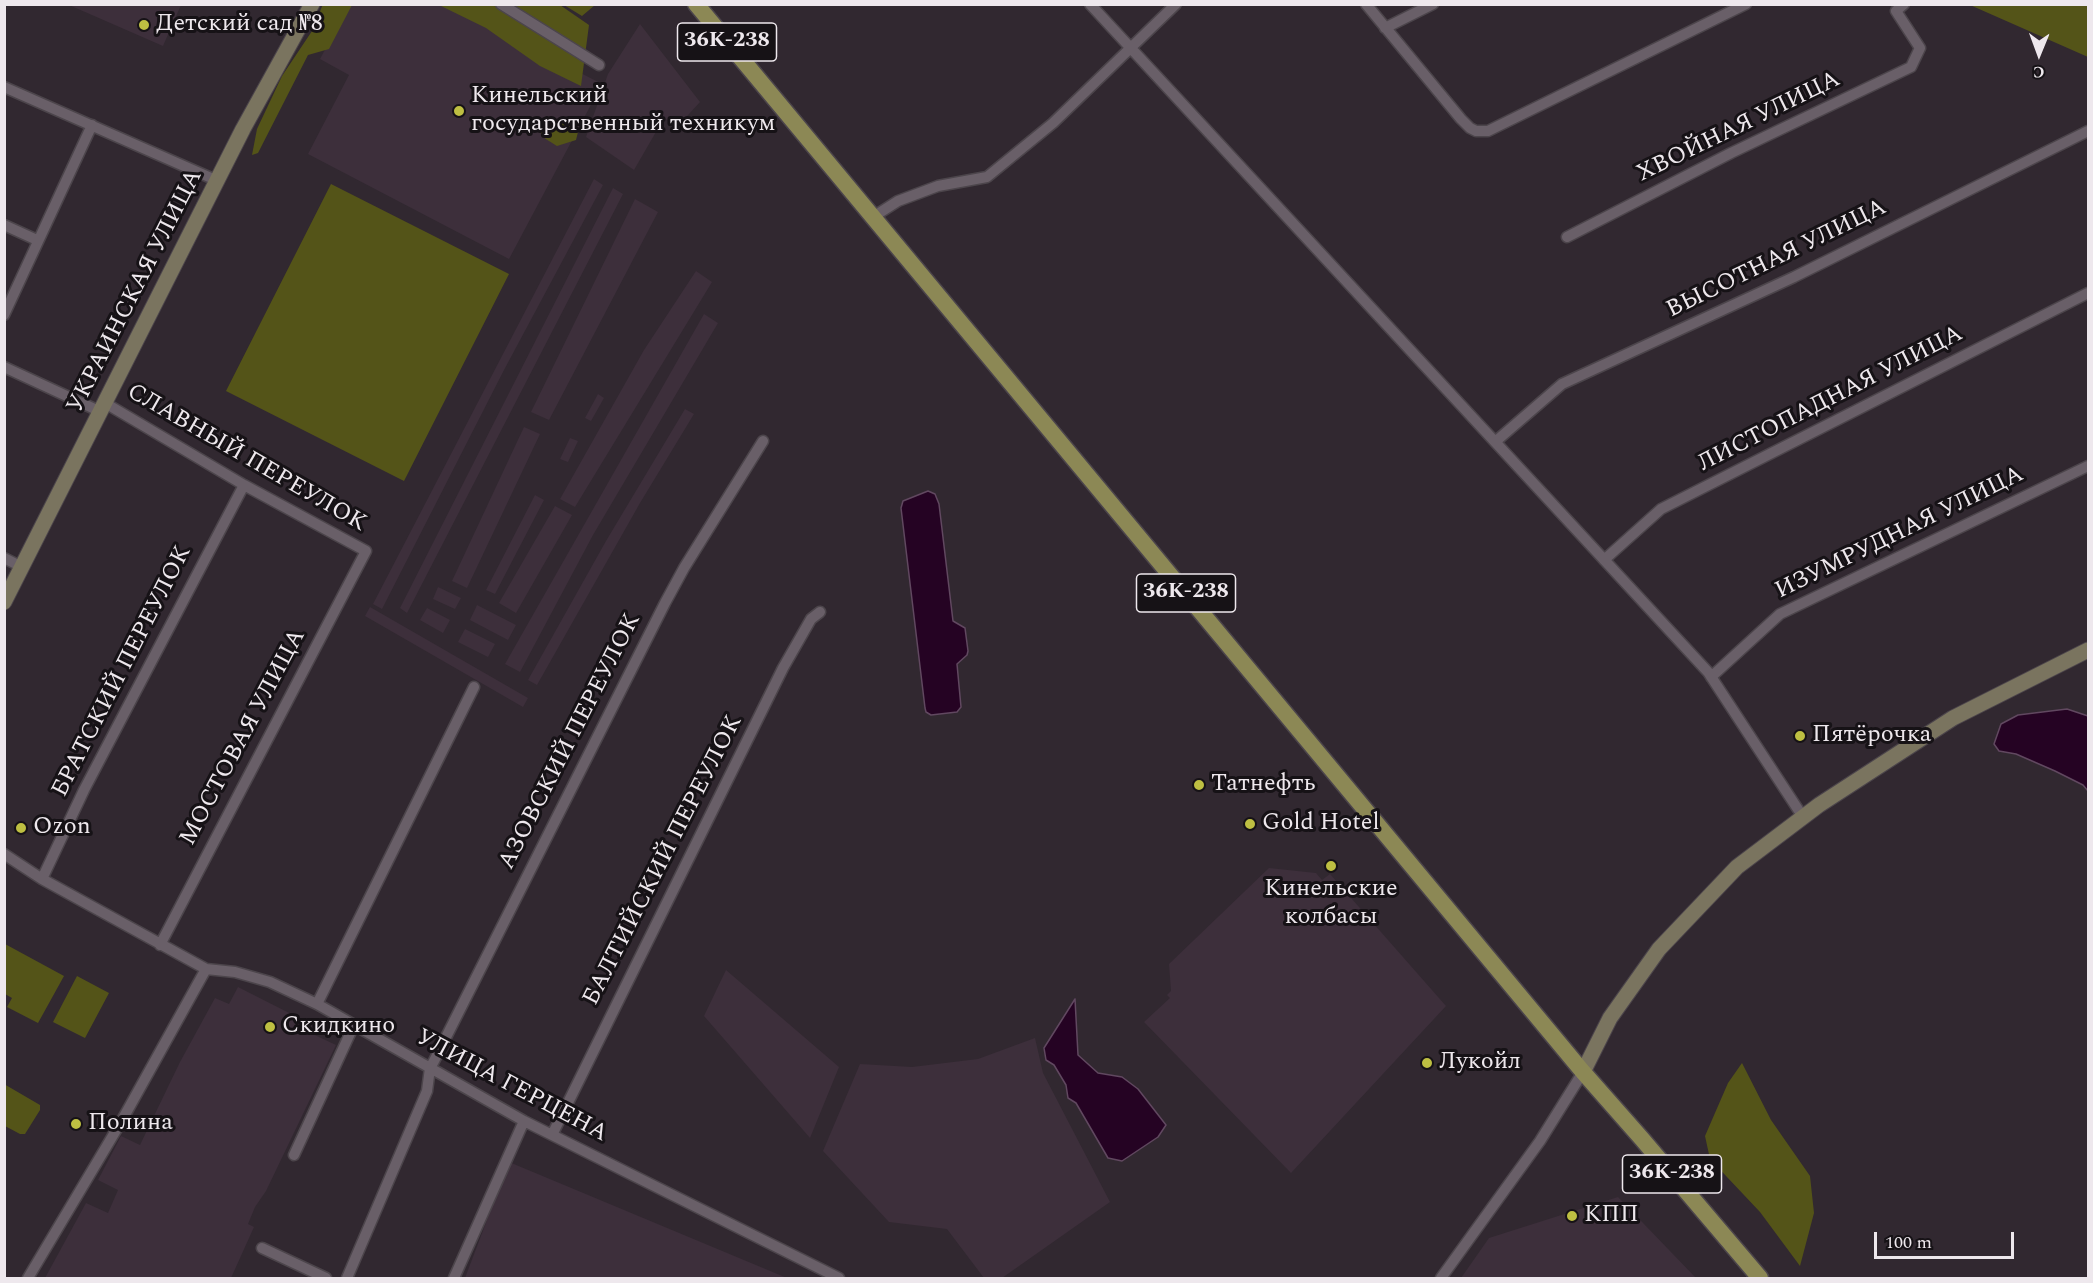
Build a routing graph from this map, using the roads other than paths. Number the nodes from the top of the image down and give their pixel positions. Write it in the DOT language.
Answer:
graph roads {
  1 [pos="312,4"];
  2 [pos="501,4"];
  3 [pos="696,4"];
  4 [pos="1090,4"];
  5 [pos="1176,4"];
  6 [pos="1366,4"];
  7 [pos="1433,4"];
  8 [pos="1746,4"];
  9 [pos="1896,7"];
  10 [pos="1385,28"];
  11 [pos="1131,49"];
  12 [pos="599,65"];
  13 [pos="4,87"];
  14 [pos="92,124"];
  15 [pos="2088,131"];
  16 [pos="218,181"];
  17 [pos="873,217"];
  18 [pos="4,225"];
  19 [pos="1567,237"];
  20 [pos="37,240"];
  21 [pos="2088,293"];
  22 [pos="4,315"];
  23 [pos="4,367"];
  24 [pos="102,407"];
  25 [pos="763,441"];
  26 [pos="1495,442"];
  27 [pos="2088,466"];
  28 [pos="244,484"];
  29 [pos="366,551"];
  30 [pos="4,558"];
  31 [pos="1604,560"];
  32 [pos="21,567"];
  33 [pos="4,602"];
  34 [pos="820,612"];
  35 [pos="2088,653"];
  36 [pos="1711,677"];
  37 [pos="474,687"];
  38 [pos="1803,817"];
  39 [pos="4,854"];
  40 [pos="42,879"];
  41 [pos="160,945"];
  42 [pos="206,969"];
  43 [pos="316,1004"];
  44 [pos="354,1025"];
  45 [pos="430,1068"];
  46 [pos="1583,1072"];
  47 [pos="524,1121"];
  48 [pos="552,1135"];
  49 [pos="294,1155"];
  50 [pos="262,1248"];
  51 [pos="28,1278"];
  52 [pos="326,1278"];
  53 [pos="347,1278"];
  54 [pos="454,1278"];
  55 [pos="839,1278"];
  56 [pos="1441,1278"];
  57 [pos="1760,1278"];
  1 -- 16 [label="street, УКРАИНСКАЯ УЛИЦА"];
  2 -- 12 [label="street"];
  3 -- 17 [label="main road, 36К-238"];
  4 -- 11 [label="street"];
  5 -- 11 [label="street"];
  6 -- 10 [label="street"];
  7 -- 10 [label="street"];
  8 -- 10 [label="street"];
  9 -- 19 [label="street, ХВОЙНАЯ УЛИЦА"];
  11 -- 17 [label="street"];
  11 -- 26 [label="street"];
  13 -- 14 [label="street"];
  14 -- 16 [label="street"];
  14 -- 20 [label="street"];
  15 -- 26 [label="street, ВЫСОТНАЯ УЛИЦА"];
  16 -- 24 [label="street, УКРАИНСКАЯ УЛИЦА"];
  17 -- 46 [label="main road, 36К-238"];
  18 -- 20 [label="street"];
  20 -- 22 [label="street"];
  21 -- 31 [label="street, ЛИСТОПАДНАЯ УЛИЦА"];
  23 -- 24 [label="street, СЛАВНЫЙ ПЕРЕУЛОК"];
  24 -- 28 [label="street, СЛАВНЫЙ ПЕРЕУЛОК"];
  24 -- 32 [label="street, УКРАИНСКАЯ УЛИЦА"];
  25 -- 45 [label="street, АЗОВСКИЙ ПЕРЕУЛОК"];
  26 -- 31 [label="street"];
  27 -- 36 [label="street, ИЗУМРУДНАЯ УЛИЦА"];
  28 -- 29 [label="street, СЛАВНЫЙ ПЕРЕУЛОК"];
  28 -- 40 [label="street, БРАТСКИЙ ПЕРЕУЛОК"];
  29 -- 41 [label="street, МОСТОВАЯ УЛИЦА"];
  30 -- 32 [label="street"];
  31 -- 36 [label="street"];
  32 -- 33 [label="street, УКРАИНСКАЯ УЛИЦА"];
  34 -- 48 [label="street, БАЛТИЙСКИЙ ПЕРЕУЛОК"];
  35 -- 38 [label="street"];
  36 -- 38 [label="street"];
  37 -- 43 [label="street"];
  38 -- 46 [label="street"];
  39 -- 40 [label="street, УЛИЦА ГЕРЦЕНА"];
  40 -- 41 [label="street, УЛИЦА ГЕРЦЕНА"];
  41 -- 42 [label="street, УЛИЦА ГЕРЦЕНА"];
  42 -- 43 [label="street, УЛИЦА ГЕРЦЕНА"];
  42 -- 51 [label="street"];
  43 -- 44 [label="street, УЛИЦА ГЕРЦЕНА"];
  44 -- 45 [label="street, УЛИЦА ГЕРЦЕНА"];
  44 -- 49 [label="street"];
  45 -- 47 [label="street, УЛИЦА ГЕРЦЕНА"];
  45 -- 53 [label="street, АЗОВСКИЙ ПЕРЕУЛОК"];
  46 -- 56 [label="street"];
  46 -- 57 [label="main road, 36К-238"];
  47 -- 48 [label="street, УЛИЦА ГЕРЦЕНА"];
  47 -- 54 [label="street"];
  48 -- 55 [label="street, УЛИЦА ГЕРЦЕНА"];
  50 -- 52 [label="street"];
}
